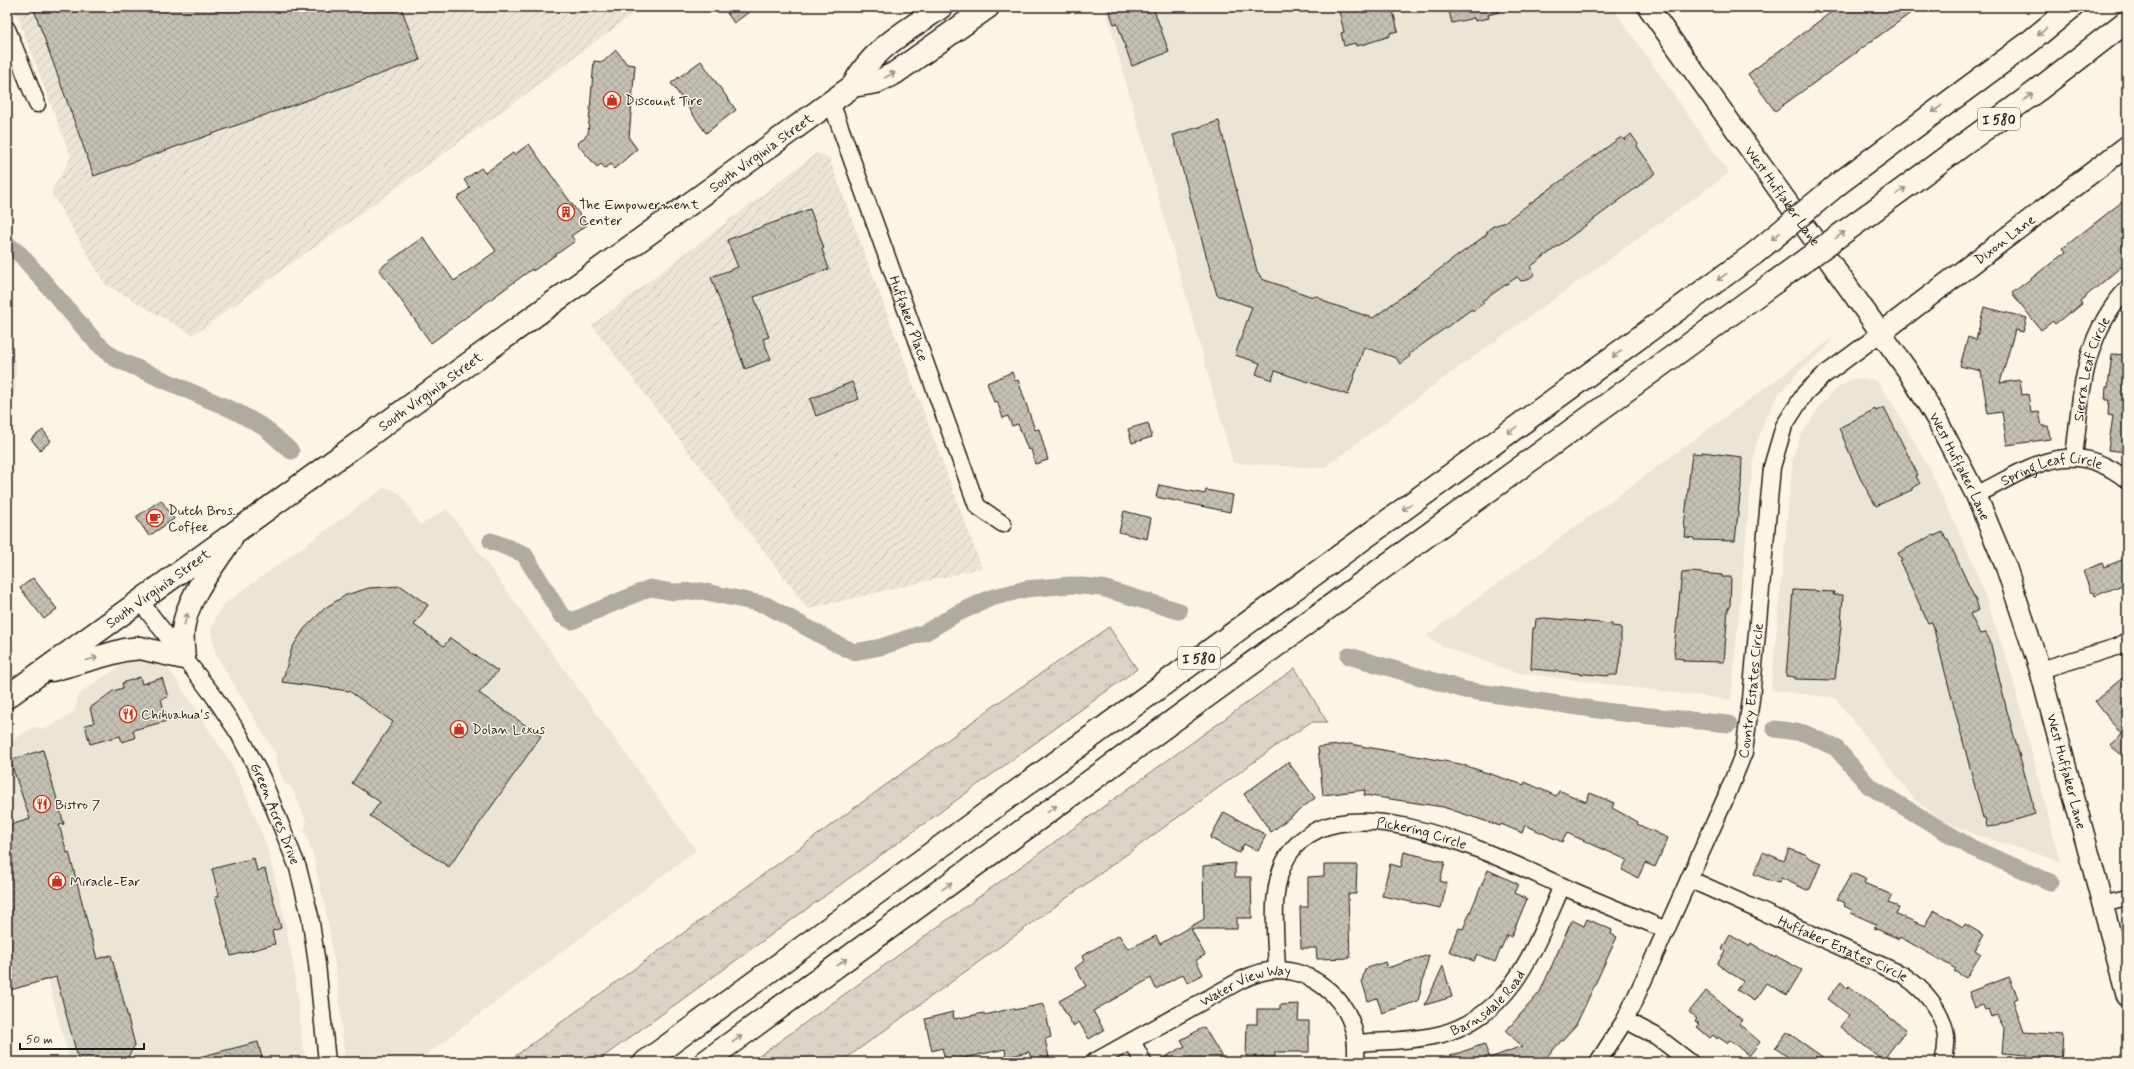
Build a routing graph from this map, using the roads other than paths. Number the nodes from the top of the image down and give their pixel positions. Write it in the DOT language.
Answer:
graph roads {
  1 [pos="941,7"];
  2 [pos="988,7"];
  3 [pos="1648,7"];
  4 [pos="2072,7"];
  5 [pos="2127,21"];
  6 [pos="7,29"];
  7 [pos="853,86"];
  8 [pos="831,102"];
  9 [pos="36,104"];
  10 [pos="2127,146"];
  11 [pos="2127,289"];
  12 [pos="1881,333"];
  13 [pos="2074,457"];
  14 [pos="2127,480"];
  15 [pos="1976,495"];
  16 [pos="1002,524"];
  17 [pos="238,528"];
  18 [pos="139,600"];
  19 [pos="2127,641"];
  20 [pos="184,658"];
  21 [pos="2040,670"];
  22 [pos="41,673"];
  23 [pos="7,697"];
  24 [pos="1689,879"];
  25 [pos="1562,886"];
  26 [pos="2127,898"];
  27 [pos="2102,904"];
  28 [pos="1666,930"];
  29 [pos="1277,970"];
  30 [pos="2127,996"];
  31 [pos="1625,1020"];
  32 [pos="1132,1041"];
  33 [pos="1356,1043"];
  34 [pos="327,1062"];
  35 [pos="645,1062"];
  36 [pos="705,1062"];
  37 [pos="1094,1062"];
  38 [pos="1143,1062"];
  39 [pos="1356,1062"];
  40 [pos="1598,1062"];
  41 [pos="1690,1062"];
  42 [pos="1943,1062"];
  1 -- 7 [label="main road, South Virginia Street"];
  7 -- 2 [label="main road, South Virginia Street, one-way"];
  3 -- 12 [label="street, West Huffaker Lane"];
  4 -- 35 [label="main road, I 580, one-way, bridge"];
  36 -- 5 [label="main road, I 580, one-way, bridge"];
  6 -- 9 [label="street"];
  7 -- 8 [label="main road, South Virginia Street"];
  8 -- 16 [label="street, Huffaker Place"];
  8 -- 17 [label="main road, South Virginia Street"];
  10 -- 12 [label="street, Dixon Lane"];
  11 -- 13 [label="street, Sierra Leaf Circle"];
  12 -- 15 [label="street, West Huffaker Lane"];
  12 -- 24 [label="street, Country Estates Circle"];
  13 -- 14 [label="street, Spring Leaf Circle"];
  13 -- 15 [label="street, Spring Leaf Circle"];
  15 -- 21 [label="street, West Huffaker Lane"];
  17 -- 18 [label="main road, South Virginia Street"];
  20 -- 17 [label="main road, one-way"];
  18 -- 20 [label="street, Green Acres Drive"];
  18 -- 22 [label="main road, South Virginia Street"];
  19 -- 21 [label="street"];
  22 -- 20 [label="main road, one-way"];
  20 -- 34 [label="street, Green Acres Drive"];
  21 -- 27 [label="street, West Huffaker Lane"];
  22 -- 23 [label="main road, South Virginia Street"];
  24 -- 28 [label="street, Country Estates Circle"];
  24 -- 42 [label="street, Huffaker Estates Circle"];
  25 -- 28 [label="street, Pickering Circle"];
  25 -- 29 [label="street, Pickering Circle"];
  25 -- 33 [label="street, Barnsdale Road"];
  26 -- 27 [label="street"];
  27 -- 30 [label="street, West Huffaker Lane"];
  28 -- 31 [label="street, Country Estates Circle"];
  29 -- 32 [label="street, Water View Way"];
  29 -- 33 [label="street, Water View Way"];
  31 -- 40 [label="street, Country Estates Circle"];
  31 -- 41 [label="street"];
  32 -- 37 [label="street, Water View Way"];
  32 -- 38 [label="street"];
  33 -- 39 [label="street, Water View Way"];
}
